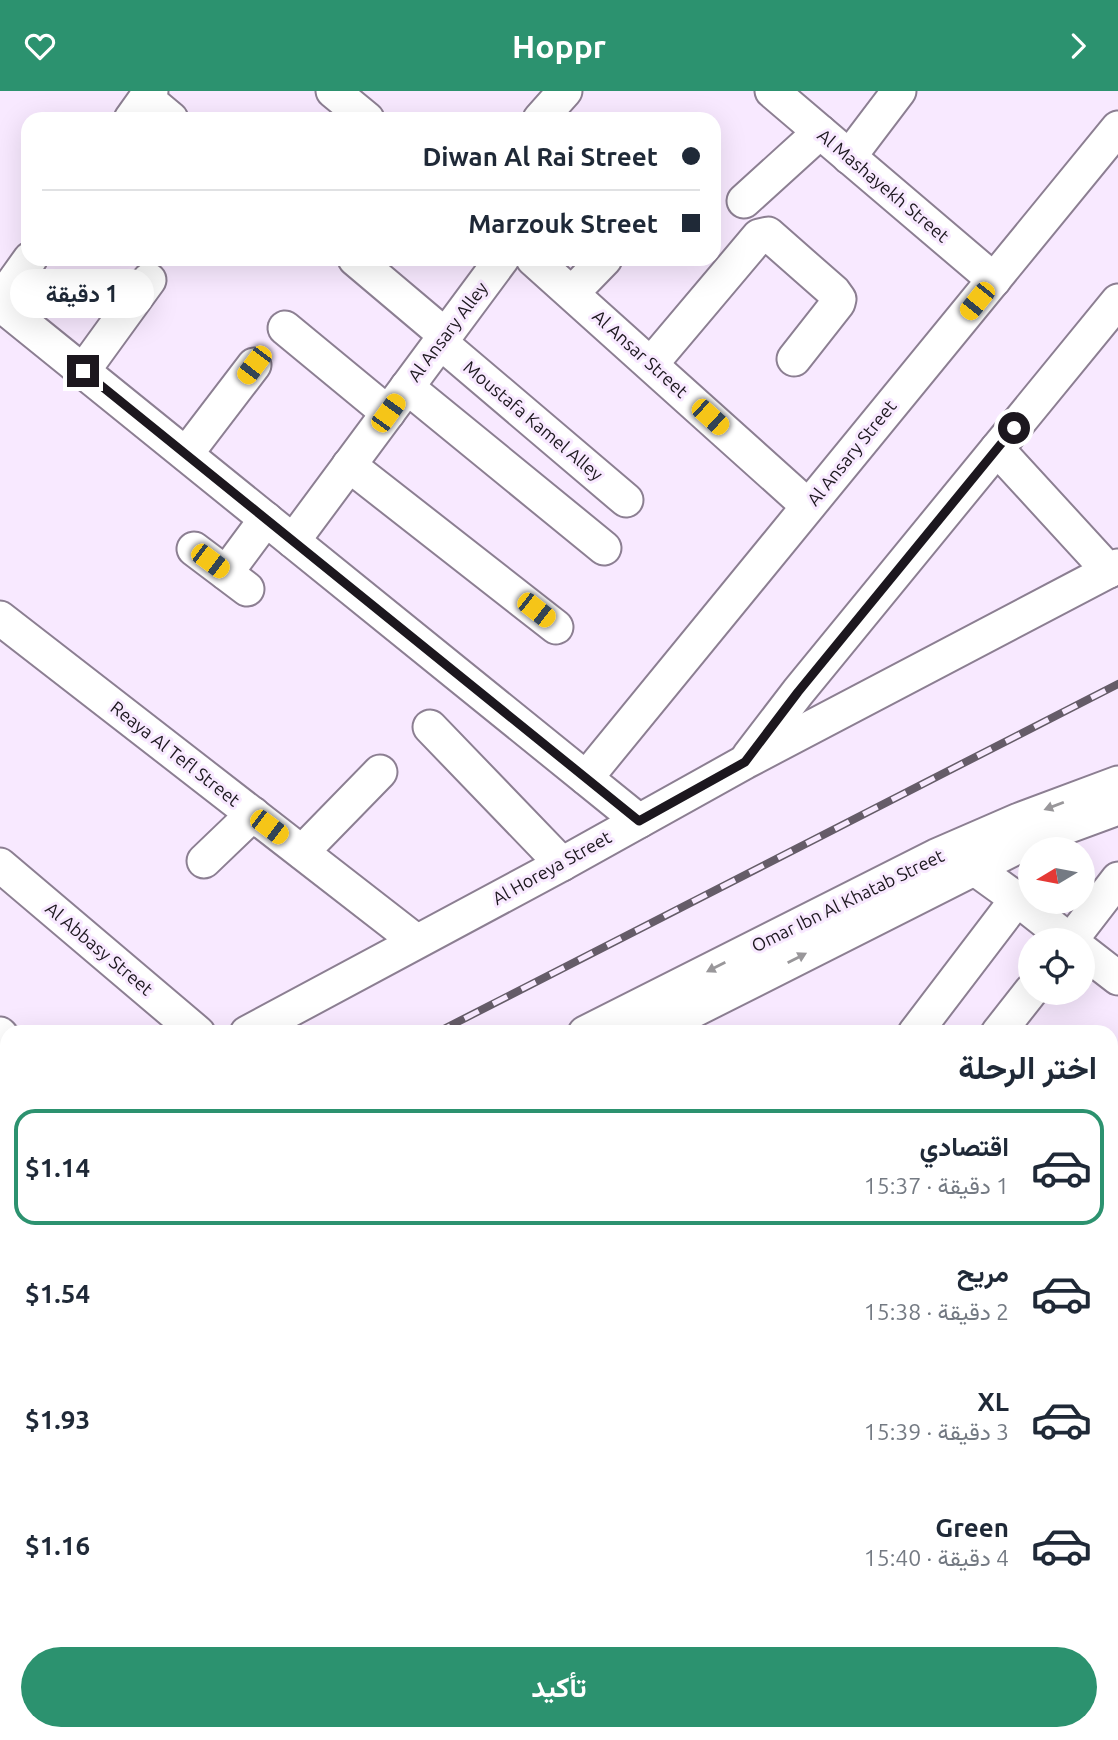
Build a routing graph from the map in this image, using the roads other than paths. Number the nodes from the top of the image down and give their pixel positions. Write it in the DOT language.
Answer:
graph roads {
  1 [pos="333,91"];
  2 [pos="565,91"];
  3 [pos="899,91"];
  4 [pos="788,96"];
  5 [pos="358,112"];
  6 [pos="546,112"];
  7 [pos="1118,128"];
  8 [pos="820,132"];
  9 [pos="849,157"];
  10 [pos="744,201"];
  11 [pos="25,266"];
  12 [pos="363,266"];
  13 [pos="497,266"];
  14 [pos="541,266"];
  15 [pos="598,266"];
  16 [pos="149,280"];
  17 [pos="993,280"];
  18 [pos="572,293"];
  19 [pos="1118,301"];
  20 [pos="0,302"];
  21 [pos="285,328"];
  22 [pos="442,339"];
  23 [pos="794,359"];
  24 [pos="651,364"];
  25 [pos="254,365"];
  26 [pos="83,371"];
  27 [pos="398,400"];
  28 [pos="997,449"];
  29 [pos="186,454"];
  30 [pos="349,465"];
  31 [pos="626,500"];
  32 [pos="808,506"];
  33 [pos="266,519"];
  34 [pos="293,541"];
  35 [pos="604,548"];
  36 [pos="194,549"];
  37 [pos="1113,568"];
  38 [pos="0,618"];
  39 [pos="556,627"];
  40 [pos="430,727"];
  41 [pos="745,762"];
  42 [pos="380,772"];
  43 [pos="586,778"];
  44 [pos="1118,783"];
  45 [pos="1118,808"];
  46 [pos="253,814"];
  47 [pos="639,821"];
  48 [pos="302,852"];
  49 [pos="204,861"];
  50 [pos="562,864"];
  51 [pos="0,865"];
  52 [pos="974,868"];
  53 [pos="1118,879"];
  54 [pos="1017,899"];
  55 [pos="1054,928"];
  56 [pos="1079,928"];
  57 [pos="416,941"];
  58 [pos="1095,960"];
  59 [pos="1118,978"];
  60 [pos="714,1000"];
  61 [pos="1020,1005"];
  62 [pos="189,1025"];
  63 [pos="262,1025"];
  64 [pos="601,1025"];
  65 [pos="665,1025"];
  66 [pos="697,1025"];
  67 [pos="921,1025"];
  68 [pos="1004,1025"];
  1 -- 5 [label="street"];
  2 -- 6 [label="street"];
  3 -- 9 [label="street"];
  4 -- 8 [label="street, Al Mashayekh Street"];
  7 -- 17 [label="street, Al Ansary Street"];
  8 -- 9 [label="street, Al Mashayekh Street"];
  8 -- 10 [label="street"];
  9 -- 17 [label="street, Al Mashayekh Street"];
  11 -- 20 [label="street"];
  12 -- 22 [label="street, Moustafa Kamel Alley"];
  13 -- 22 [label="street, Al Ansary Alley"];
  14 -- 18 [label="street, Al Ansar Street"];
  15 -- 18 [label="street"];
  16 -- 26 [label="street"];
  17 -- 32 [label="street, Al Ansary Street"];
  18 -- 24 [label="street, Al Ansar Street"];
  19 -- 28 [label="street"];
  20 -- 26 [label="street"];
  21 -- 27 [label="street"];
  22 -- 27 [label="street, Al Ansary Alley"];
  22 -- 31 [label="street, Moustafa Kamel Alley"];
  23 -- 24 [label="street"];
  24 -- 32 [label="street, Al Ansar Street"];
  25 -- 29 [label="street"];
  26 -- 29 [label="street"];
  27 -- 30 [label="street, Al Ansary Alley"];
  27 -- 35 [label="street"];
  28 -- 37 [label="street"];
  28 -- 41 [label="street"];
  29 -- 33 [label="street"];
  30 -- 34 [label="street, Al Ansary Alley"];
  30 -- 39 [label="street"];
  32 -- 43 [label="street, Al Ansary Street"];
  33 -- 34 [label="street"];
  33 -- 36 [label="street"];
  34 -- 43 [label="street"];
  37 -- 41 [label="street, Al Horeya Street"];
  38 -- 46 [label="street, Reaya Al Tefl Street"];
  40 -- 50 [label="street"];
  41 -- 47 [label="street, Al Horeya Street"];
  42 -- 48 [label="street"];
  43 -- 47 [label="street"];
  44 -- 64 [label="street, Omar Ibn Al Khatab Street, one-way"];
  45 -- 52 [label="street, Omar Ibn Al Khatab Street"];
  46 -- 48 [label="street, Reaya Al Tefl Street"];
  46 -- 49 [label="street"];
  47 -- 50 [label="street, Al Horeya Street"];
  48 -- 57 [label="street, Reaya Al Tefl Street"];
  50 -- 57 [label="street, Al Horeya Street"];
  51 -- 62 [label="street, Al Abbasy Street"];
  52 -- 54 [label="street"];
  60 -- 52 [label="street, Omar Ibn Al Khatab Street, one-way"];
  53 -- 56 [label="street"];
  54 -- 55 [label="street"];
  54 -- 67 [label="street"];
  57 -- 63 [label="street, Al Horeya Street"];
  58 -- 59 [label="street"];
  60 -- 65 [label="street, Omar Ibn Al Khatab Street"];
  60 -- 66 [label="street"];
  61 -- 68 [label="street"];
}
